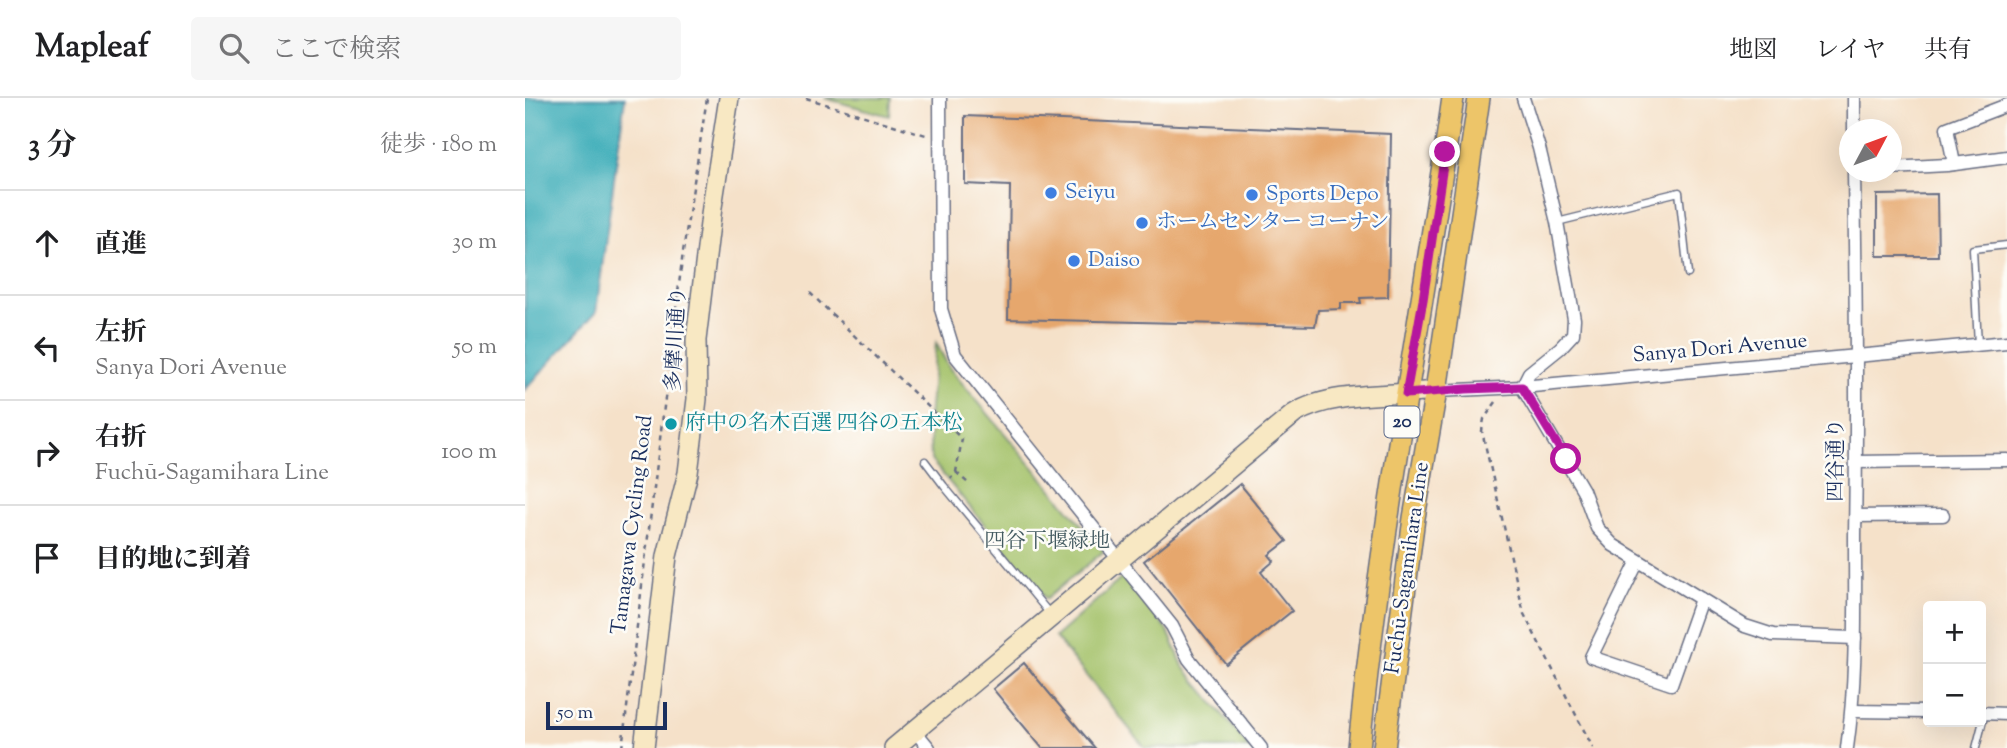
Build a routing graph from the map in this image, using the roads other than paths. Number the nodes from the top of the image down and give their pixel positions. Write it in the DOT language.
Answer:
graph roads {
  1 [pos="729,98"];
  2 [pos="940,98"];
  3 [pos="1453,98"];
  4 [pos="1479,98"];
  5 [pos="1523,98"];
  6 [pos="1854,98"];
  7 [pos="2007,105"];
  8 [pos="1854,119"];
  9 [pos="2007,157"];
  10 [pos="1954,164"];
  11 [pos="1902,167"];
  12 [pos="1854,182"];
  13 [pos="1557,222"];
  14 [pos="2007,245"];
  15 [pos="1688,275"];
  16 [pos="2007,342"];
  17 [pos="1978,345"];
  18 [pos="1856,355"];
  19 [pos="1522,387"];
  20 [pos="1436,391"];
  21 [pos="1406,394"];
  22 [pos="2007,460"];
  23 [pos="925,461"];
  24 [pos="1856,461"];
  25 [pos="1943,515"];
  26 [pos="1856,516"];
  27 [pos="1121,561"];
  28 [pos="1638,561"];
  29 [pos="1701,599"];
  30 [pos="1052,617"];
  31 [pos="1854,638"];
  32 [pos="1852,710"];
  33 [pos="1923,712"];
  34 [pos="1986,713"];
  35 [pos="2007,714"];
  36 [pos="1980,727"];
  37 [pos="915,731"];
  38 [pos="644,748"];
  39 [pos="894,748"];
  40 [pos="929,748"];
  41 [pos="1261,748"];
  42 [pos="1359,748"];
  43 [pos="1384,748"];
  44 [pos="1847,748"];
  45 [pos="1976,748"];
  1 -- 38 [label="street, 多摩川通り"];
  2 -- 27 [label="street"];
  3 -- 21 [label="main road, Fuchū-Sagamihara Line / 20"];
  4 -- 20 [label="main road, Fuchū-Sagamihara Line / 20"];
  5 -- 13 [label="street"];
  6 -- 8 [label="street"];
  7 -- 10 [label="street"];
  9 -- 10 [label="street"];
  10 -- 11 [label="street"];
  12 -- 18 [label="street, 四谷通り"];
  13 -- 15 [label="lane"];
  13 -- 19 [label="street"];
  14 -- 17 [label="lane"];
  16 -- 17 [label="street, Sanya Dori Avenue"];
  17 -- 18 [label="street, Sanya Dori Avenue"];
  18 -- 19 [label="street, Sanya Dori Avenue"];
  18 -- 24 [label="street, 四谷通り"];
  19 -- 20 [label="street, Sanya Dori Avenue"];
  19 -- 28 [label="street"];
  20 -- 21 [label="street"];
  20 -- 43 [label="main road, Fuchū-Sagamihara Line / 20"];
  21 -- 27 [label="street"];
  21 -- 42 [label="main road, Fuchū-Sagamihara Line / 20"];
  22 -- 24 [label="street"];
  23 -- 30 [label="lane"];
  24 -- 26 [label="street, 四谷通り"];
  25 -- 26 [label="street"];
  26 -- 31 [label="street, 四谷通り"];
  27 -- 30 [label="street"];
  27 -- 41 [label="street"];
  28 -- 29 [label="street"];
  28 -- 29 [label="street"];
  29 -- 31 [label="street"];
  30 -- 37 [label="street"];
  31 -- 32 [label="street, 四谷通り"];
  32 -- 33 [label="street"];
  32 -- 44 [label="street, 四谷通り"];
  34 -- 35 [label="street"];
  36 -- 45 [label="lane"];
  37 -- 39 [label="street"];
  37 -- 40 [label="street"];
}
